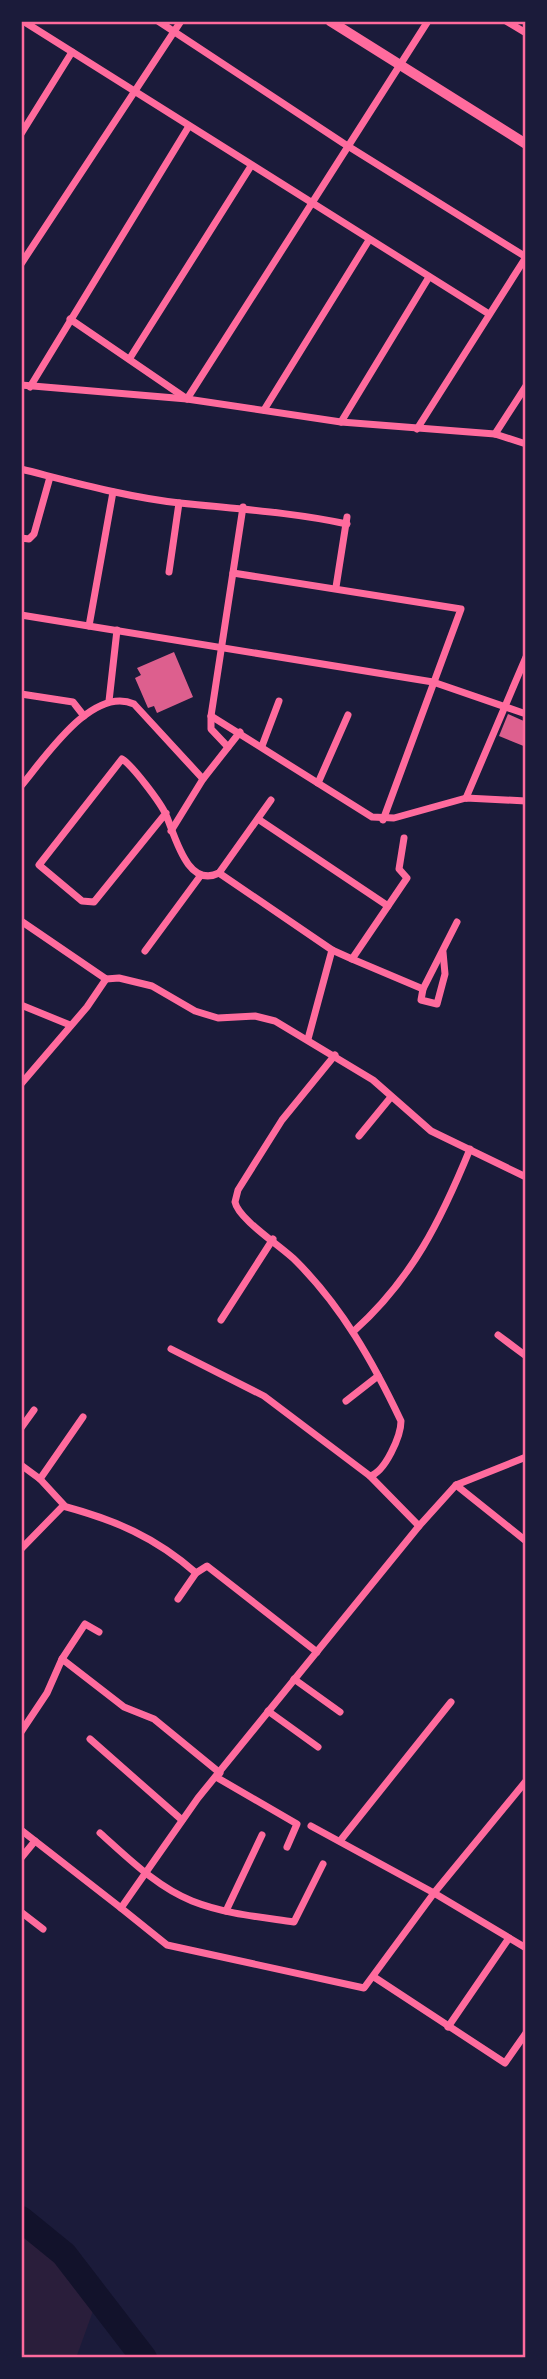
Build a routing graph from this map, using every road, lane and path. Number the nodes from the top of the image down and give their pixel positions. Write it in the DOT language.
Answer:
graph roads {
  1 [pos="23,21"];
  2 [pos="158,21"];
  3 [pos="181,21"];
  4 [pos="330,21"];
  5 [pos="428,21"];
  6 [pos="509,22"];
  7 [pos="174,31"];
  8 [pos="526,33"];
  9 [pos="72,52"];
  10 [pos="400,64"];
  11 [pos="134,92"];
  12 [pos="189,126"];
  13 [pos="21,134"];
  14 [pos="526,144"];
  15 [pos="347,145"];
  16 [pos="251,166"];
  17 [pos="311,203"];
  18 [pos="369,240"];
  19 [pos="526,257"];
  20 [pos="21,264"];
  21 [pos="429,277"];
  22 [pos="489,314"];
  23 [pos="70,319"];
  24 [pos="130,358"];
  25 [pos="21,385"];
  26 [pos="526,386"];
  27 [pos="30,387"];
  28 [pos="187,399"];
  29 [pos="264,411"];
  30 [pos="341,422"];
  31 [pos="417,429"];
  32 [pos="495,434"];
  33 [pos="526,444"];
  34 [pos="21,469"];
  35 [pos="50,477"];
  36 [pos="113,492"];
  37 [pos="179,503"];
  38 [pos="243,508"];
  39 [pos="21,538"];
  40 [pos="169,572"];
  41 [pos="233,573"];
  42 [pos="336,587"];
  43 [pos="21,615"];
  44 [pos="89,626"];
  45 [pos="117,630"];
  46 [pos="223,646"];
  47 [pos="526,657"];
  48 [pos="433,682"];
  49 [pos="21,694"];
  50 [pos="109,701"];
  51 [pos="279,701"];
  52 [pos="505,706"];
  53 [pos="526,714"];
  54 [pos="348,715"];
  55 [pos="84,716"];
  56 [pos="211,716"];
  57 [pos="240,732"];
  58 [pos="262,746"];
  59 [pos="228,747"];
  60 [pos="203,779"];
  61 [pos="318,783"];
  62 [pos="21,786"];
  63 [pos="466,798"];
  64 [pos="271,800"];
  65 [pos="526,802"];
  66 [pos="166,813"];
  67 [pos="258,819"];
  68 [pos="383,820"];
  69 [pos="171,831"];
  70 [pos="404,838"];
  71 [pos="219,873"];
  72 [pos="201,875"];
  73 [pos="388,906"];
  74 [pos="21,921"];
  75 [pos="457,922"];
  76 [pos="332,950"];
  77 [pos="145,951"];
  78 [pos="443,952"];
  79 [pos="352,959"];
  80 [pos="106,979"];
  81 [pos="423,989"];
  82 [pos="21,1005"];
  83 [pos="70,1025"];
  84 [pos="308,1038"];
  85 [pos="335,1055"];
  86 [pos="21,1084"];
  87 [pos="391,1097"];
  88 [pos="359,1136"];
  89 [pos="470,1149"];
  90 [pos="526,1177"];
  91 [pos="273,1239"];
  92 [pos="221,1320"];
  93 [pos="354,1331"];
  94 [pos="498,1335"];
  95 [pos="171,1349"];
  96 [pos="526,1356"];
  97 [pos="378,1376"];
  98 [pos="346,1401"];
  99 [pos="34,1410"];
  100 [pos="83,1417"];
  101 [pos="21,1428"];
  102 [pos="526,1457"];
  103 [pos="21,1465"];
  104 [pos="370,1476"];
  105 [pos="40,1479"];
  106 [pos="457,1485"];
  107 [pos="63,1506"];
  108 [pos="419,1526"];
  109 [pos="526,1541"];
  110 [pos="21,1549"];
  111 [pos="196,1573"];
  112 [pos="178,1599"];
  113 [pos="99,1632"];
  114 [pos="317,1652"];
  115 [pos="62,1659"];
  116 [pos="294,1679"];
  117 [pos="451,1702"];
  118 [pos="268,1711"];
  119 [pos="340,1712"];
  120 [pos="21,1732"];
  121 [pos="90,1739"];
  122 [pos="318,1747"];
  123 [pos="218,1775"];
  124 [pos="526,1781"];
  125 [pos="182,1820"];
  126 [pos="311,1826"];
  127 [pos="21,1830"];
  128 [pos="100,1833"];
  129 [pos="262,1835"];
  130 [pos="35,1841"];
  131 [pos="340,1841"];
  132 [pos="287,1847"];
  133 [pos="21,1858"];
  134 [pos="323,1864"];
  135 [pos="144,1872"];
  136 [pos="434,1893"];
  137 [pos="121,1908"];
  138 [pos="226,1911"];
  139 [pos="21,1912"];
  140 [pos="43,1929"];
  141 [pos="509,1938"];
  142 [pos="526,1948"];
  143 [pos="374,1977"];
  144 [pos="449,2027"];
  145 [pos="526,2033"];
  1 -- 9 [label="street"];
  2 -- 7 [label="street"];
  3 -- 7 [label="street"];
  4 -- 10 [label="street"];
  5 -- 10 [label="street"];
  6 -- 8 [label="street"];
  7 -- 11 [label="street"];
  7 -- 15 [label="street"];
  9 -- 11 [label="street"];
  9 -- 13 [label="street"];
  10 -- 14 [label="street"];
  10 -- 15 [label="street"];
  11 -- 12 [label="street"];
  11 -- 20 [label="street"];
  12 -- 16 [label="street"];
  12 -- 23 [label="street"];
  15 -- 17 [label="street"];
  15 -- 19 [label="street"];
  16 -- 17 [label="street"];
  16 -- 24 [label="street"];
  17 -- 18 [label="street"];
  17 -- 28 [label="street"];
  18 -- 21 [label="street"];
  18 -- 29 [label="street"];
  19 -- 22 [label="street"];
  21 -- 22 [label="street"];
  21 -- 30 [label="street"];
  22 -- 31 [label="street"];
  23 -- 24 [label="street"];
  23 -- 27 [label="street"];
  24 -- 28 [label="street"];
  25 -- 27 [label="street"];
  26 -- 32 [label="street"];
  27 -- 28 [label="street"];
  28 -- 29 [label="street"];
  29 -- 30 [label="street"];
  30 -- 31 [label="street"];
  31 -- 32 [label="street"];
  32 -- 33 [label="street"];
  34 -- 35 [label="street"];
  35 -- 36 [label="street"];
  35 -- 39 [label="street"];
  36 -- 37 [label="street"];
  36 -- 44 [label="street"];
  37 -- 38 [label="street"];
  37 -- 40 [label="street"];
  38 -- 41 [label="street"];
  38 -- 42 [label="street"];
  41 -- 42 [label="street"];
  41 -- 46 [label="street"];
  42 -- 48 [label="street"];
  43 -- 44 [label="street"];
  44 -- 45 [label="street"];
  45 -- 46 [label="street"];
  45 -- 50 [label="street"];
  46 -- 48 [label="street"];
  46 -- 56 [label="street"];
  47 -- 52 [label="street"];
  48 -- 52 [label="street"];
  48 -- 68 [label="street"];
  49 -- 55 [label="street"];
  50 -- 55 [label="street"];
  50 -- 60 [label="street"];
  51 -- 58 [label="street"];
  52 -- 53 [label="street"];
  52 -- 63 [label="street"];
  54 -- 61 [label="street"];
  55 -- 62 [label="street"];
  56 -- 57 [label="street"];
  56 -- 59 [label="street"];
  57 -- 58 [label="street"];
  57 -- 59 [label="street"];
  58 -- 61 [label="street"];
  59 -- 60 [label="street"];
  60 -- 69 [label="street"];
  61 -- 68 [label="street"];
  63 -- 65 [label="street"];
  63 -- 68 [label="street"];
  64 -- 67 [label="street"];
  66 -- 66 [label="street"];
  66 -- 69 [label="street"];
  67 -- 71 [label="street"];
  67 -- 73 [label="street"];
  69 -- 72 [label="street"];
  70 -- 73 [label="street"];
  71 -- 72 [label="street"];
  71 -- 76 [label="street"];
  72 -- 77 [label="street"];
  73 -- 79 [label="street"];
  74 -- 80 [label="street"];
  75 -- 78 [label="street"];
  76 -- 79 [label="street"];
  76 -- 84 [label="street"];
  78 -- 81 [label="street"];
  78 -- 81 [label="street"];
  79 -- 81 [label="street"];
  80 -- 83 [label="street"];
  80 -- 84 [label="street"];
  82 -- 83 [label="street"];
  83 -- 86 [label="street"];
  84 -- 85 [label="street"];
  85 -- 87 [label="street"];
  85 -- 91 [label="street"];
  87 -- 88 [label="street"];
  87 -- 89 [label="street"];
  89 -- 90 [label="street"];
  89 -- 93 [label="street"];
  91 -- 92 [label="street"];
  91 -- 93 [label="street"];
  93 -- 97 [label="street"];
  94 -- 96 [label="street"];
  95 -- 104 [label="street"];
  97 -- 98 [label="street"];
  97 -- 104 [label="street"];
  99 -- 101 [label="street"];
  100 -- 105 [label="street"];
  102 -- 106 [label="street"];
  103 -- 105 [label="street"];
  104 -- 108 [label="street"];
  105 -- 107 [label="street"];
  106 -- 108 [label="street"];
  106 -- 109 [label="street"];
  107 -- 110 [label="street"];
  107 -- 111 [label="street"];
  108 -- 114 [label="street"];
  111 -- 112 [label="street"];
  111 -- 114 [label="street"];
  113 -- 115 [label="street"];
  114 -- 116 [label="street"];
  115 -- 120 [label="street"];
  115 -- 123 [label="street"];
  116 -- 118 [label="street"];
  116 -- 119 [label="street"];
  117 -- 131 [label="street"];
  118 -- 122 [label="street"];
  118 -- 123 [label="street"];
  121 -- 125 [label="street"];
  123 -- 125 [label="street"];
  123 -- 132 [label="street"];
  124 -- 136 [label="street"];
  125 -- 135 [label="street"];
  126 -- 131 [label="street"];
  127 -- 130 [label="street"];
  128 -- 135 [label="street"];
  129 -- 138 [label="street"];
  130 -- 133 [label="street"];
  130 -- 137 [label="street"];
  131 -- 136 [label="street"];
  134 -- 138 [label="street"];
  135 -- 137 [label="street"];
  135 -- 138 [label="street"];
  136 -- 141 [label="street"];
  136 -- 143 [label="street"];
  137 -- 143 [label="street"];
  139 -- 140 [label="street"];
  141 -- 142 [label="street"];
  141 -- 144 [label="street"];
  143 -- 144 [label="street"];
  144 -- 145 [label="street"];
}
